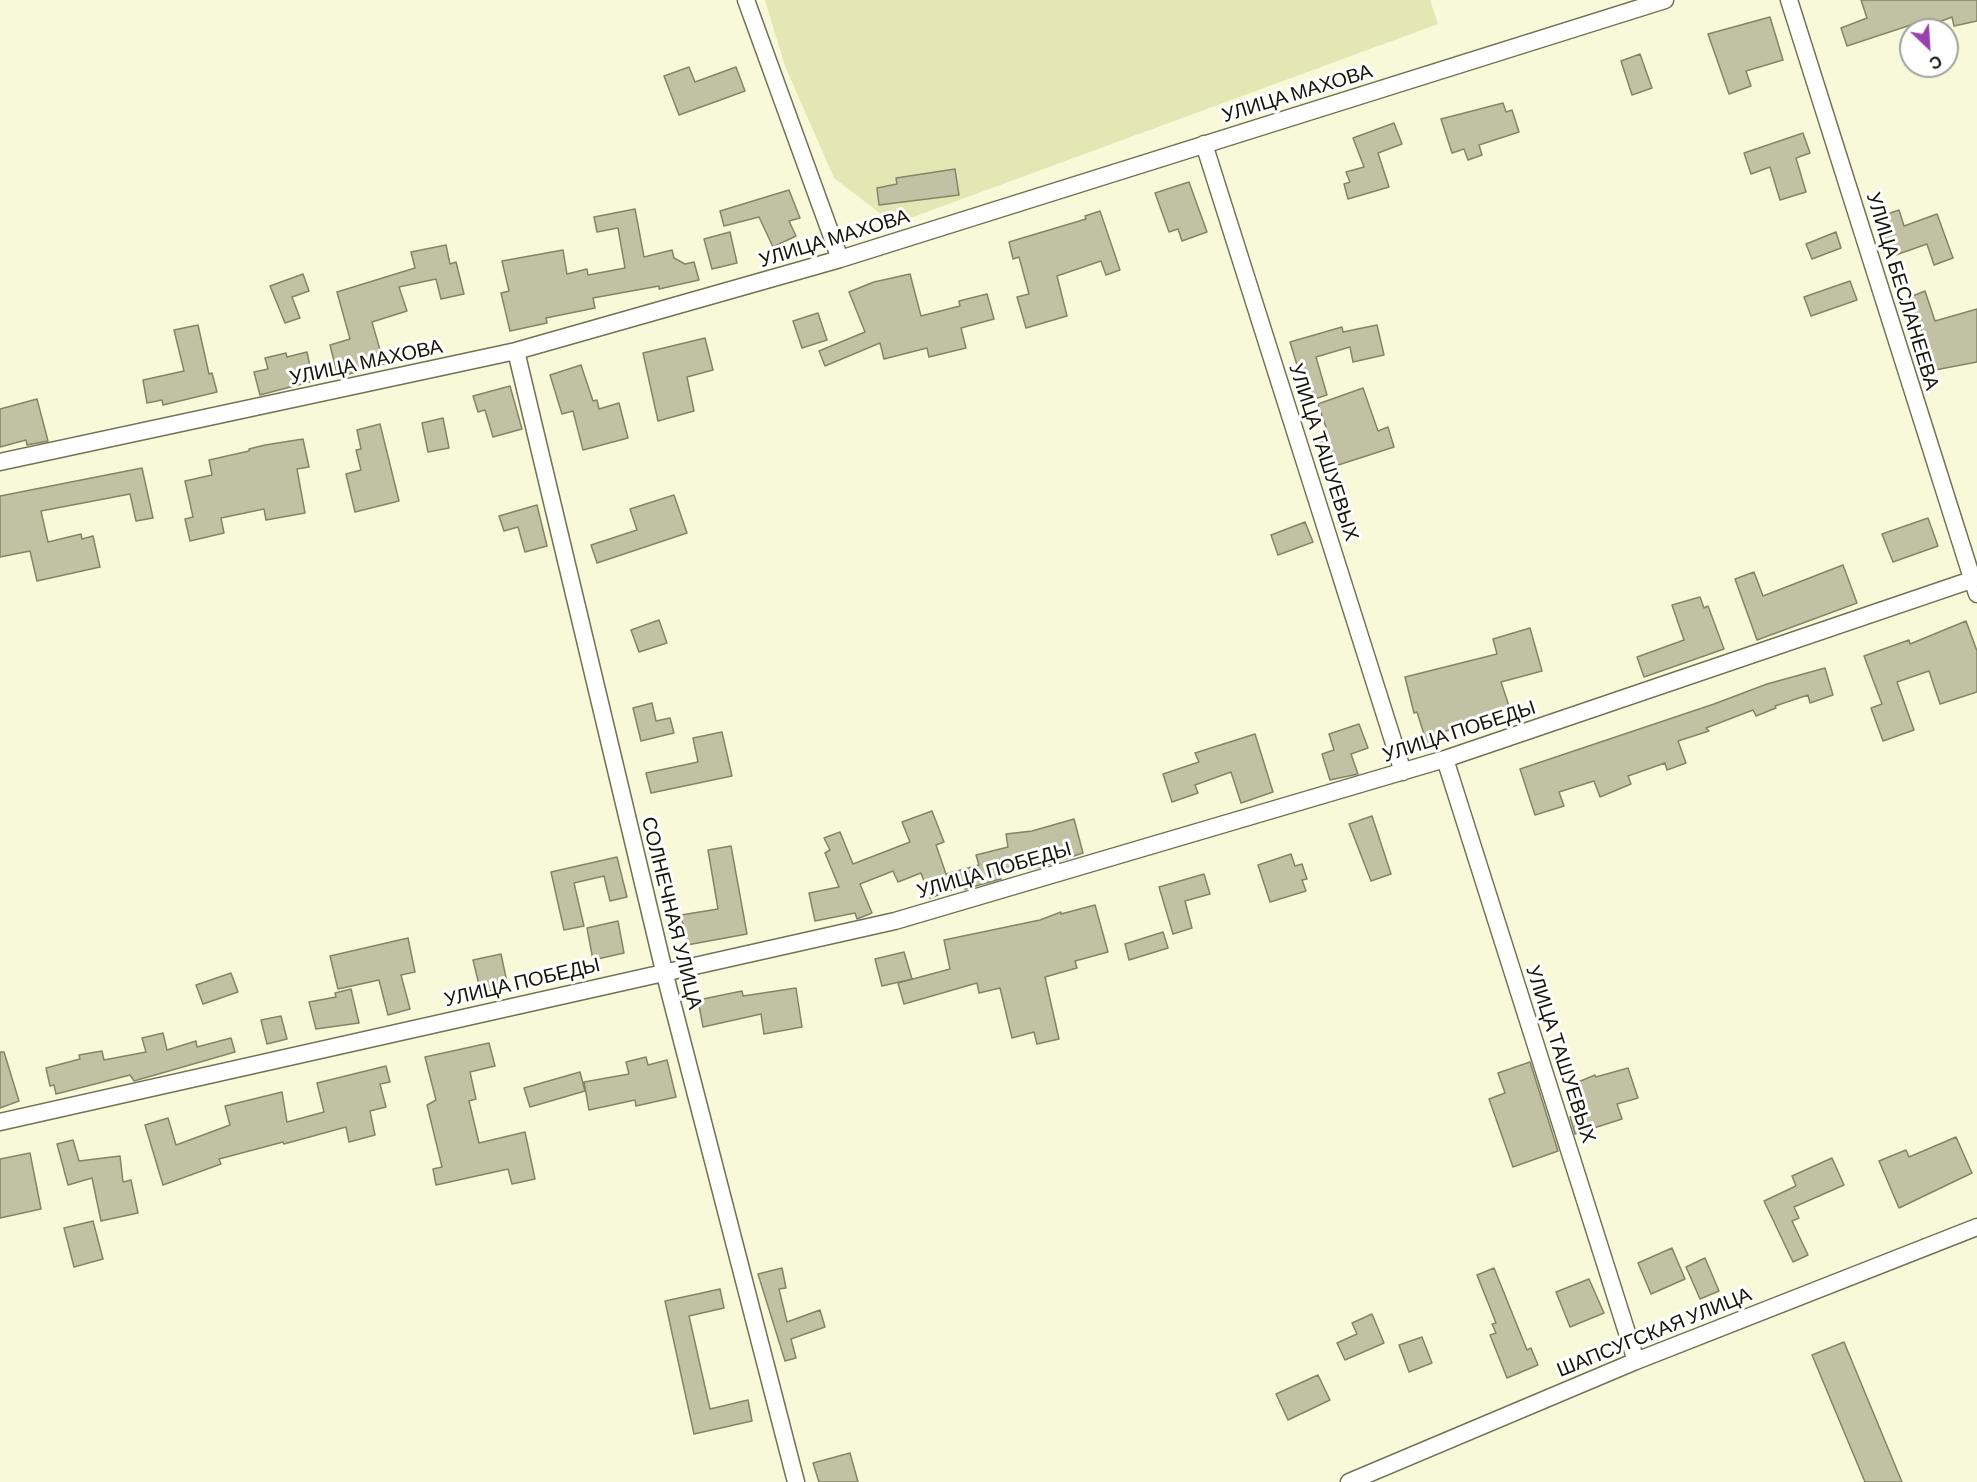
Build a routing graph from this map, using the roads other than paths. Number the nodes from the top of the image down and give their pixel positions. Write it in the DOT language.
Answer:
graph roads {
  1 [pos="746,0"];
  2 [pos="1665,0"];
  3 [pos="1789,0"];
  4 [pos="1204,144"];
  5 [pos="840,259"];
  6 [pos="516,351"];
  7 [pos="0,462"];
  8 [pos="1975,584"];
  9 [pos="1445,759"];
  10 [pos="1404,772"];
  11 [pos="664,971"];
  12 [pos="0,1122"];
  13 [pos="1977,1227"];
  14 [pos="1636,1360"];
  15 [pos="795,1482"];
  16 [pos="1349,1482"];
  1 -- 5 [label="street"];
  2 -- 4 [label="street, УЛИЦА МАХОВА"];
  3 -- 8 [label="street, УЛИЦА БЕСЛАНЕЕВА"];
  4 -- 5 [label="street, УЛИЦА МАХОВА"];
  4 -- 10 [label="street, УЛИЦА ТАШУЕВЫХ"];
  5 -- 6 [label="street, УЛИЦА МАХОВА"];
  6 -- 7 [label="street, УЛИЦА МАХОВА"];
  6 -- 11 [label="street, СОЛНЕЧНАЯ УЛИЦА"];
  8 -- 9 [label="street, УЛИЦА ПОБЕДЫ"];
  9 -- 10 [label="street, УЛИЦА ПОБЕДЫ"];
  9 -- 14 [label="street, УЛИЦА ТАШУЕВЫХ"];
  10 -- 11 [label="street, УЛИЦА ПОБЕДЫ"];
  11 -- 12 [label="street, УЛИЦА ПОБЕДЫ"];
  11 -- 15 [label="street, СОЛНЕЧНАЯ УЛИЦА"];
  13 -- 14 [label="street, ШАПСУГСКАЯ УЛИЦА"];
  14 -- 16 [label="street, ШАПСУГСКАЯ УЛИЦА"];
}
